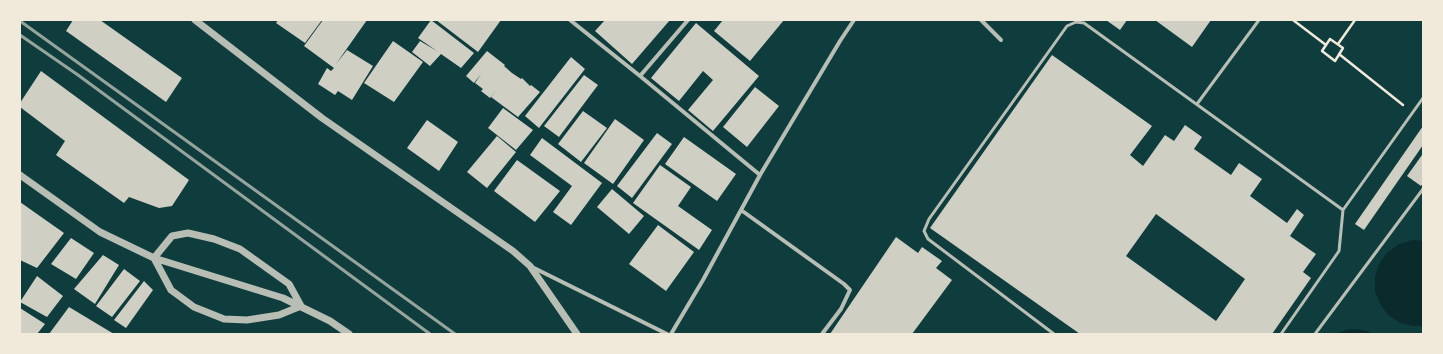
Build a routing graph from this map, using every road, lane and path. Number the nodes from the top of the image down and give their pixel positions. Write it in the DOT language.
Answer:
graph roads {
  1 [pos="195,20"];
  2 [pos="570,20"];
  3 [pos="688,20"];
  4 [pos="854,20"];
  5 [pos="982,20"];
  6 [pos="1259,20"];
  7 [pos="1293,20"];
  8 [pos="1355,20"];
  9 [pos="1001,40"];
  10 [pos="1338,44"];
  11 [pos="1326,45"];
  12 [pos="1339,54"];
  13 [pos="640,76"];
  14 [pos="1423,98"];
  15 [pos="1197,104"];
  16 [pos="1413,112"];
  17 [pos="20,175"];
  18 [pos="760,175"];
  19 [pos="1423,189"];
  20 [pos="741,210"];
  21 [pos="1343,210"];
  22 [pos="154,258"];
  23 [pos="530,266"];
  24 [pos="301,306"];
  25 [pos="349,334"];
  26 [pos="577,334"];
  27 [pos="667,334"];
  28 [pos="671,334"];
  29 [pos="822,334"];
  30 [pos="1054,334"];
  31 [pos="1281,334"];
  32 [pos="1315,334"];
  1 -- 23 [label="street"];
  2 -- 13 [label="street"];
  3 -- 13 [label="street"];
  4 -- 18 [label="street"];
  5 -- 9 [label="street"];
  6 -- 15 [label="lane"];
  7 -- 11 [label="path"];
  8 -- 10 [label="path"];
  10 -- 11 [label="path"];
  10 -- 12 [label="path"];
  11 -- 12 [label="path"];
  12 -- 16 [label="path"];
  13 -- 18 [label="street"];
  14 -- 16 [label="lane"];
  15 -- 21 [label="lane"];
  15 -- 30 [label="lane"];
  16 -- 21 [label="lane"];
  17 -- 22 [label="street"];
  18 -- 20 [label="street"];
  19 -- 32 [label="lane"];
  20 -- 28 [label="street"];
  20 -- 29 [label="street"];
  21 -- 31 [label="lane"];
  22 -- 24 [label="street"];
  22 -- 24 [label="street"];
  22 -- 24 [label="street"];
  23 -- 26 [label="street"];
  23 -- 27 [label="street"];
  24 -- 25 [label="street"];
}
